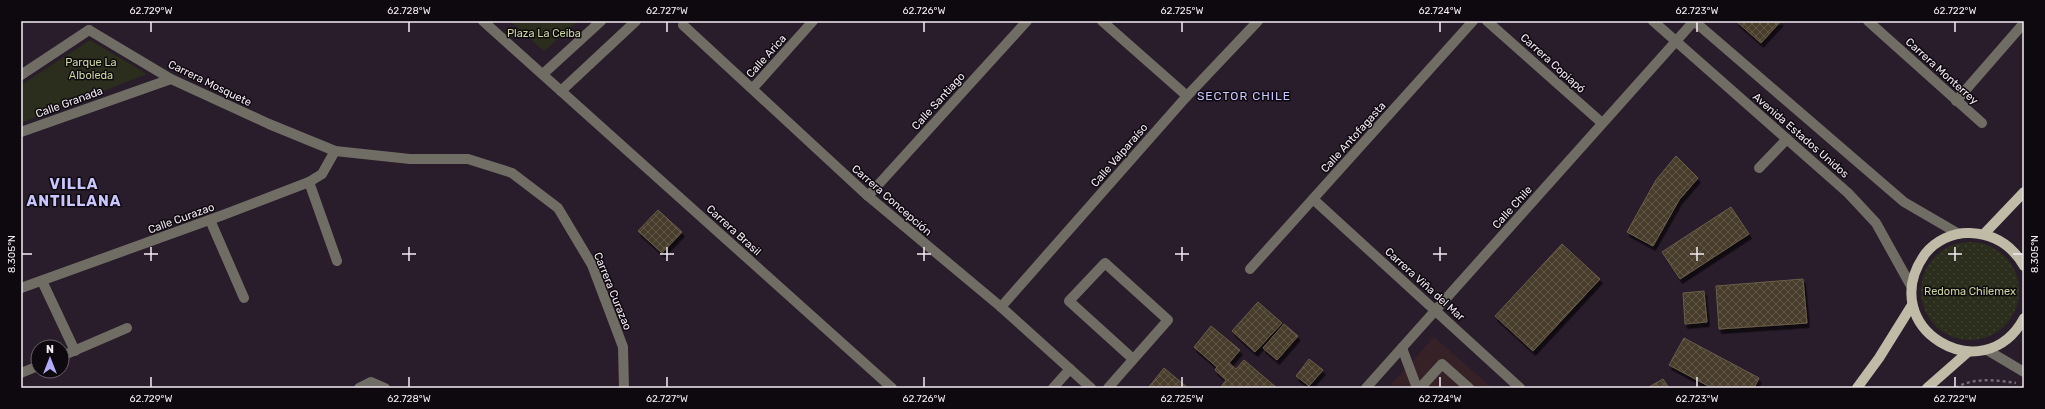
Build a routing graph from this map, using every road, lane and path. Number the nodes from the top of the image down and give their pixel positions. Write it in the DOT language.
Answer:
graph roads {
  1 [pos="483,21"];
  2 [pos="601,21"];
  3 [pos="636,21"];
  4 [pos="813,21"];
  5 [pos="1027,21"];
  6 [pos="1102,21"];
  7 [pos="1258,21"];
  8 [pos="1473,21"];
  9 [pos="1487,21"];
  10 [pos="1653,21"];
  11 [pos="1694,21"];
  12 [pos="1868,21"];
  13 [pos="2024,23"];
  14 [pos="683,24"];
  15 [pos="89,26"];
  16 [pos="1675,42"];
  17 [pos="543,74"];
  18 [pos="21,75"];
  19 [pos="171,79"];
  20 [pos="753,88"];
  21 [pos="561,91"];
  22 [pos="1187,96"];
  23 [pos="1956,101"];
  24 [pos="1602,123"];
  25 [pos="1982,123"];
  26 [pos="21,132"];
  27 [pos="1787,139"];
  28 [pos="335,151"];
  29 [pos="1759,168"];
  30 [pos="309,182"];
  31 [pos="2024,192"];
  32 [pos="868,196"];
  33 [pos="1313,199"];
  34 [pos="210,220"];
  35 [pos="1959,234"];
  36 [pos="1984,234"];
  37 [pos="337,261"];
  38 [pos="2024,266"];
  39 [pos="1250,269"];
  40 [pos="42,281"];
  41 [pos="1911,286"];
  42 [pos="21,288"];
  43 [pos="244,298"];
  44 [pos="1912,305"];
  45 [pos="1000,306"];
  46 [pos="1436,310"];
  47 [pos="2024,318"];
  48 [pos="127,328"];
  49 [pos="1402,348"];
  50 [pos="75,350"];
  51 [pos="1987,350"];
  52 [pos="70,352"];
  53 [pos="1968,352"];
  54 [pos="1133,359"];
  55 [pos="1070,369"];
  56 [pos="2024,372"];
  57 [pos="2017,383"];
  58 [pos="359,388"];
  59 [pos="385,388"];
  60 [pos="624,388"];
  61 [pos="892,388"];
  62 [pos="1053,388"];
  63 [pos="1091,388"];
  64 [pos="1108,388"];
  65 [pos="1366,388"];
  66 [pos="1419,388"];
  67 [pos="1469,388"];
  68 [pos="1520,388"];
  69 [pos="1857,388"];
  70 [pos="1927,388"];
  71 [pos="1956,388"];
  1 -- 17 [label="street, Carrera Brasil"];
  2 -- 17 [label="street"];
  3 -- 21 [label="street"];
  4 -- 20 [label="street, Calle Arica"];
  5 -- 32 [label="street, Calle Santiago"];
  6 -- 22 [label="street"];
  7 -- 22 [label="street, Calle Valparaíso"];
  8 -- 33 [label="street, Calle Antofagasta"];
  9 -- 24 [label="street, Carrera Copiapó"];
  10 -- 16 [label="street, Avenida Estados Unidos"];
  11 -- 16 [label="street, Calle Chile"];
  11 -- 35 [label="street, Avenida Estados Unidos"];
  12 -- 23 [label="street, Carrera Monterrey"];
  13 -- 23 [label="street"];
  14 -- 20 [label="street, Carrera Concepción"];
  15 -- 18 [label="street"];
  15 -- 19 [label="street, Carrera Mosquete"];
  16 -- 24 [label="street, Calle Chile"];
  16 -- 27 [label="street, Avenida Estados Unidos"];
  17 -- 21 [label="street, Carrera Brasil"];
  19 -- 26 [label="street, Calle Granada"];
  19 -- 28 [label="street, Carrera Mosquete"];
  20 -- 32 [label="street, Carrera Concepción"];
  21 -- 61 [label="street, Carrera Brasil"];
  22 -- 45 [label="street, Calle Valparaíso"];
  23 -- 25 [label="street, Carrera Monterrey"];
  24 -- 46 [label="street, Calle Chile"];
  27 -- 29 [label="street"];
  27 -- 41 [label="street, Avenida Estados Unidos"];
  28 -- 30 [label="street, Calle Curazao"];
  28 -- 60 [label="street, Carrera Curazao"];
  30 -- 34 [label="street, Calle Curazao"];
  30 -- 37 [label="street"];
  31 -- 36 [label="main road"];
  32 -- 45 [label="street, Carrera Concepción"];
  33 -- 39 [label="street, Calle Antofagasta"];
  33 -- 46 [label="street, Carrera Viña del Mar"];
  34 -- 40 [label="street, Calle Curazao"];
  34 -- 43 [label="street"];
  35 -- 36 [label="main road"];
  35 -- 41 [label="main road"];
  36 -- 38 [label="main road"];
  40 -- 42 [label="street, Calle Curazao"];
  40 -- 50 [label="street"];
  41 -- 44 [label="main road"];
  44 -- 53 [label="main road"];
  44 -- 69 [label="main road"];
  45 -- 55 [label="street, Carrera Concepción"];
  46 -- 49 [label="street, Calle Chile"];
  46 -- 68 [label="street, Carrera Viña del Mar"];
  47 -- 51 [label="main road"];
  48 -- 50 [label="street"];
  49 -- 65 [label="street, Calle Chile"];
  49 -- 66 [label="street"];
  50 -- 52 [label="street"];
  51 -- 53 [label="main road"];
  51 -- 56 [label="street"];
  53 -- 70 [label="main road"];
  54 -- 54 [label="street"];
  54 -- 64 [label="street"];
  55 -- 62 [label="street"];
  55 -- 63 [label="street, Carrera Concepción"];
  57 -- 71 [label="path"];
  58 -- 59 [label="street"];
  66 -- 67 [label="street"];
}
